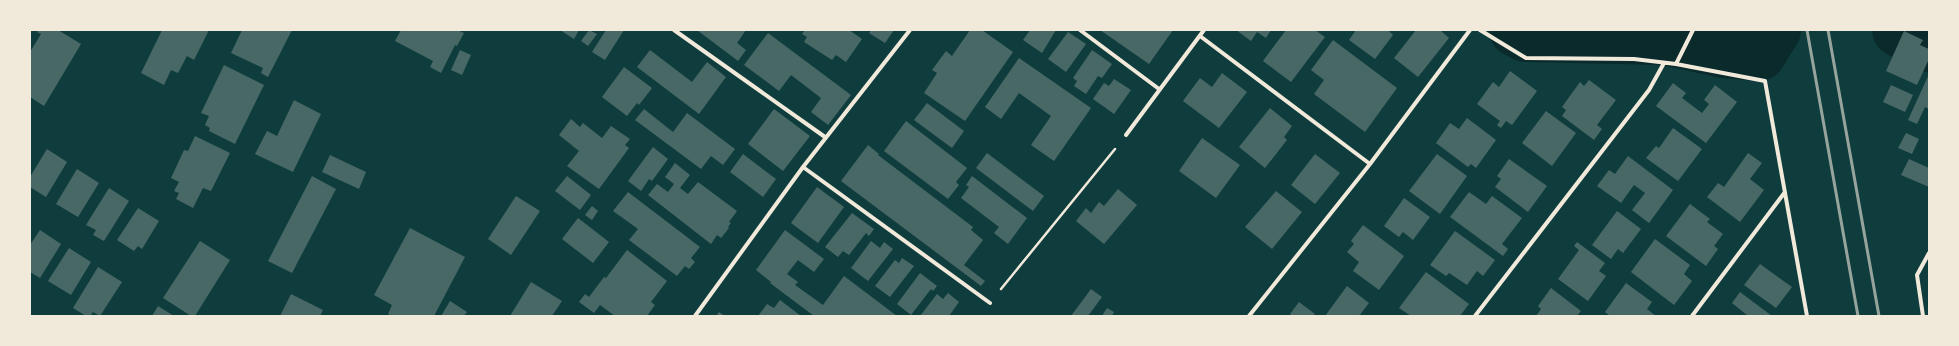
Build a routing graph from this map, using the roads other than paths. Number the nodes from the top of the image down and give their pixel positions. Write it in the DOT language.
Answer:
graph roads {
  1 [pos="674,30"];
  2 [pos="910,30"];
  3 [pos="1080,30"];
  4 [pos="1204,30"];
  5 [pos="1470,30"];
  6 [pos="1480,30"];
  7 [pos="1693,30"];
  8 [pos="1200,36"];
  9 [pos="1664,63"];
  10 [pos="1676,64"];
  11 [pos="1159,89"];
  12 [pos="1126,135"];
  13 [pos="826,137"];
  14 [pos="1370,164"];
  15 [pos="803,166"];
  16 [pos="1785,192"];
  17 [pos="1929,253"];
  18 [pos="990,303"];
  19 [pos="695,316"];
  20 [pos="1249,316"];
  21 [pos="1475,316"];
  22 [pos="1692,316"];
  23 [pos="1807,316"];
  24 [pos="1924,316"];
  1 -- 13 [label="street"];
  2 -- 13 [label="street"];
  3 -- 11 [label="street"];
  4 -- 8 [label="street"];
  5 -- 14 [label="street"];
  6 -- 9 [label="street"];
  7 -- 10 [label="street"];
  8 -- 11 [label="street"];
  8 -- 14 [label="street"];
  9 -- 10 [label="street"];
  9 -- 21 [label="street"];
  10 -- 16 [label="street"];
  11 -- 12 [label="street"];
  13 -- 15 [label="street"];
  14 -- 20 [label="street"];
  15 -- 18 [label="street"];
  15 -- 19 [label="street"];
  16 -- 22 [label="street"];
  16 -- 23 [label="street"];
  17 -- 24 [label="street"];
}
